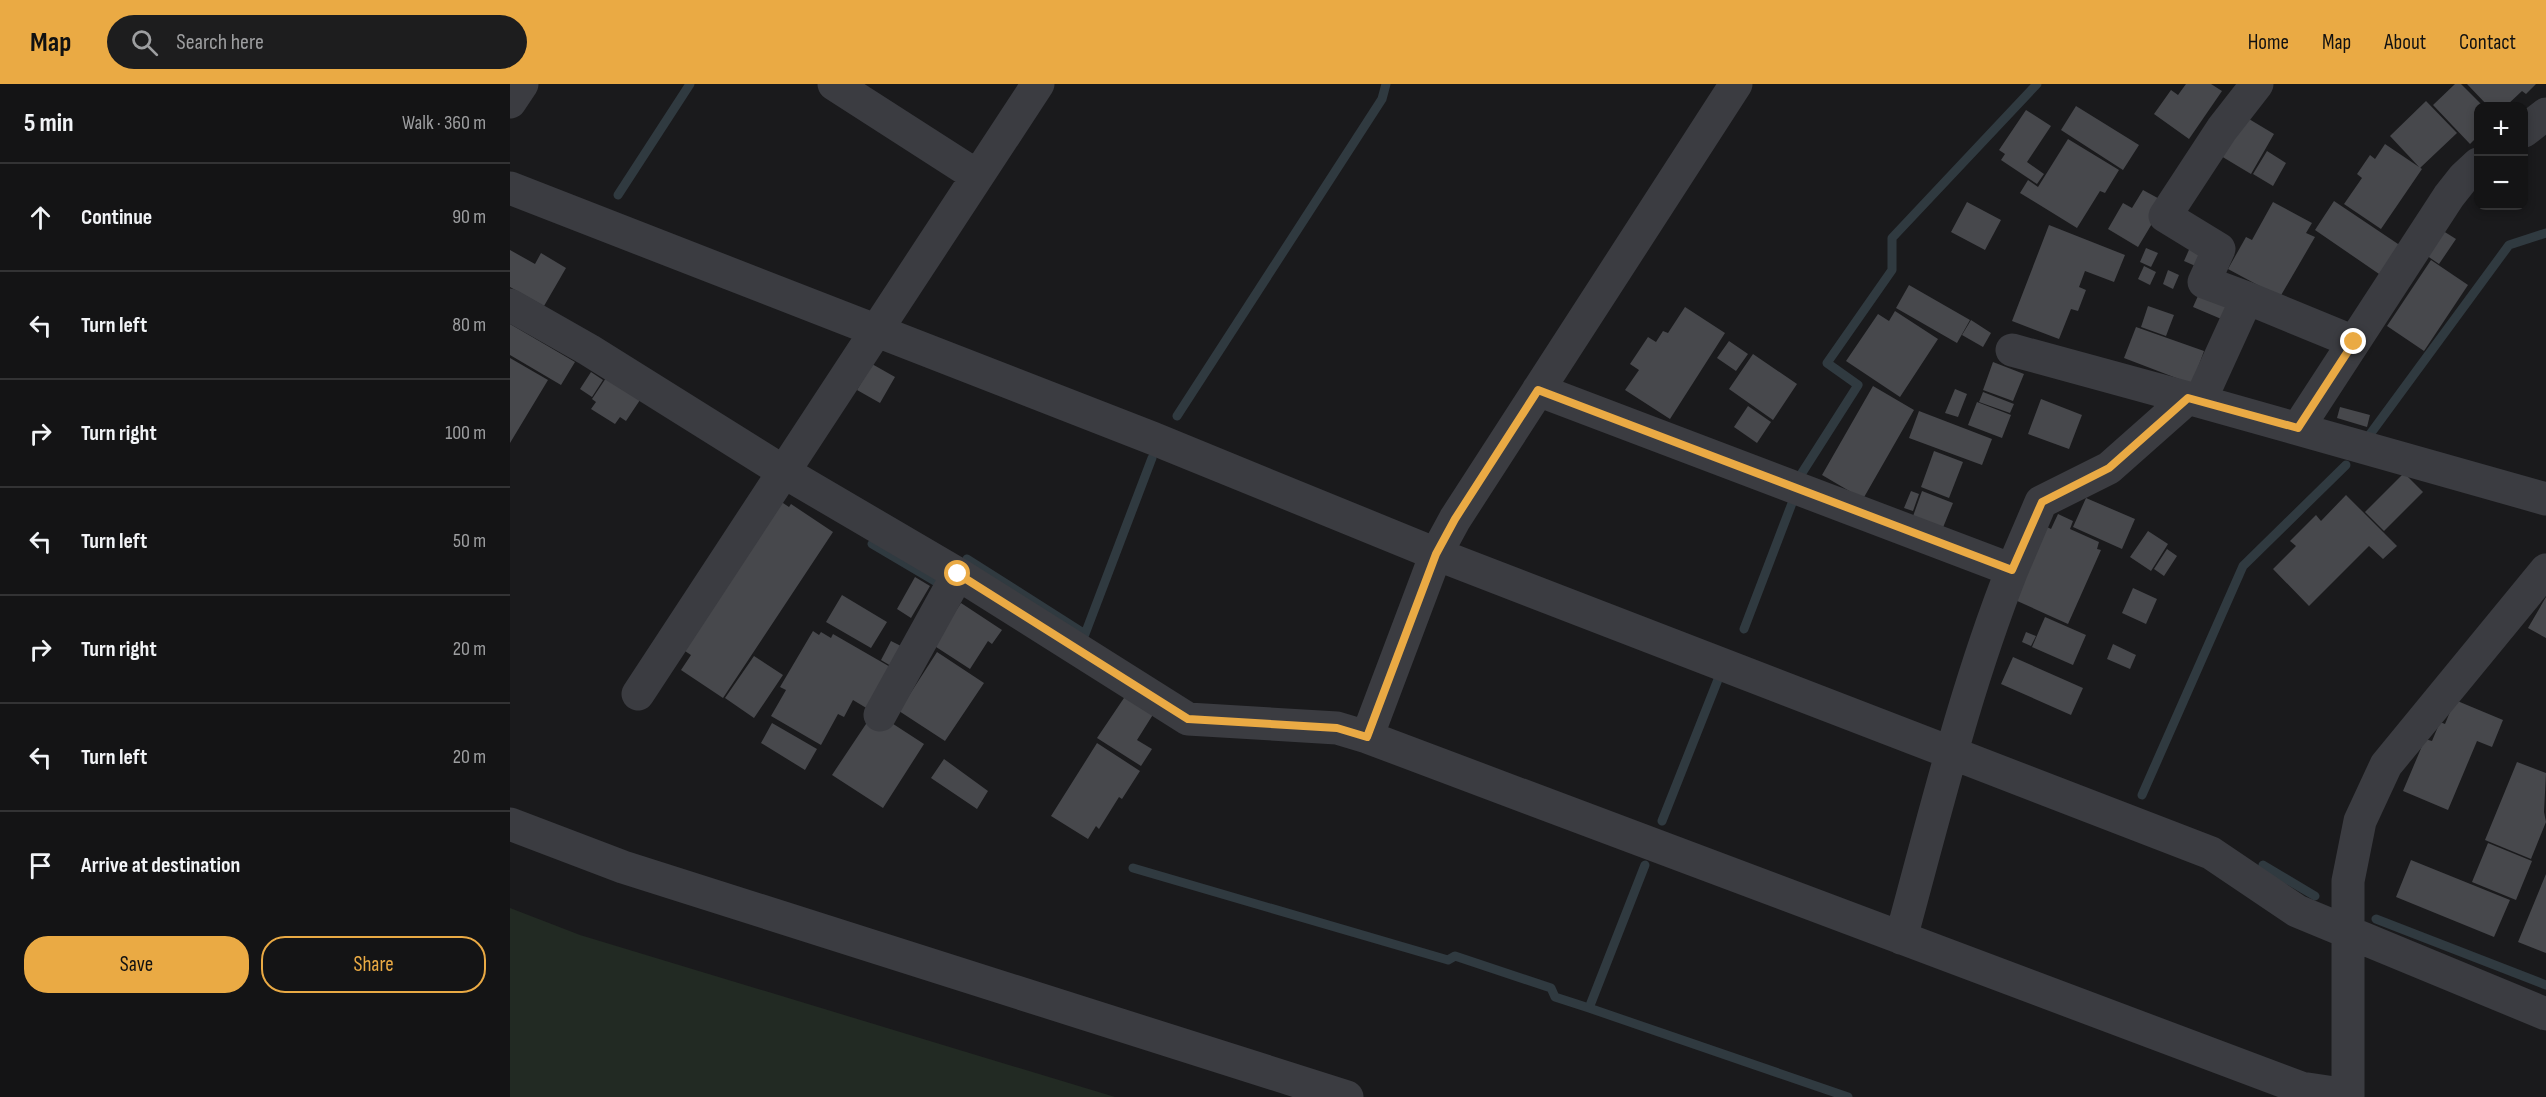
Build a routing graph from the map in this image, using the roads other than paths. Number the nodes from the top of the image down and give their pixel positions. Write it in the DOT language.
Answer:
graph roads {
  1 [pos="522,84"];
  2 [pos="834,84"];
  3 [pos="1038,84"];
  4 [pos="1736,84"];
  5 [pos="2257,84"];
  6 [pos="510,102"];
  7 [pos="2546,114"];
  8 [pos="2528,127"];
  9 [pos="2474,168"];
  10 [pos="977,176"];
  11 [pos="510,188"];
  12 [pos="2247,298"];
  13 [pos="510,305"];
  14 [pos="874,332"];
  15 [pos="2354,342"];
  16 [pos="2012,350"];
  17 [pos="1538,390"];
  18 [pos="2194,400"];
  19 [pos="2298,428"];
  20 [pos="784,472"];
  21 [pos="2546,499"];
  22 [pos="1436,554"];
  23 [pos="2012,570"];
  24 [pos="2546,570"];
  25 [pos="958,574"];
  26 [pos="638,694"];
  27 [pos="880,715"];
  28 [pos="1367,737"];
  29 [pos="1951,753"];
  30 [pos="510,824"];
  31 [pos="2348,934"];
  32 [pos="1901,938"];
  33 [pos="2546,1014"];
  34 [pos="2348,1096"];
  35 [pos="1347,1097"];
  1 -- 6 [label="street"];
  2 -- 10 [label="street"];
  3 -- 10 [label="street"];
  4 -- 17 [label="street"];
  5 -- 12 [label="street"];
  7 -- 8 [label="street"];
  9 -- 15 [label="street"];
  10 -- 14 [label="street"];
  11 -- 14 [label="street"];
  12 -- 15 [label="street"];
  12 -- 18 [label="street"];
  13 -- 20 [label="street"];
  14 -- 20 [label="street"];
  14 -- 22 [label="street"];
  15 -- 19 [label="street"];
  16 -- 18 [label="street"];
  17 -- 22 [label="street"];
  17 -- 23 [label="street"];
  18 -- 19 [label="street"];
  18 -- 23 [label="street"];
  19 -- 21 [label="street"];
  20 -- 25 [label="street"];
  20 -- 26 [label="street"];
  22 -- 28 [label="street"];
  22 -- 29 [label="street"];
  23 -- 29 [label="street"];
  24 -- 31 [label="street"];
  25 -- 27 [label="street"];
  25 -- 28 [label="street"];
  28 -- 32 [label="street"];
  29 -- 31 [label="street"];
  29 -- 32 [label="street"];
  30 -- 35 [label="street"];
  31 -- 33 [label="street"];
  31 -- 34 [label="street"];
  32 -- 34 [label="street"];
}
